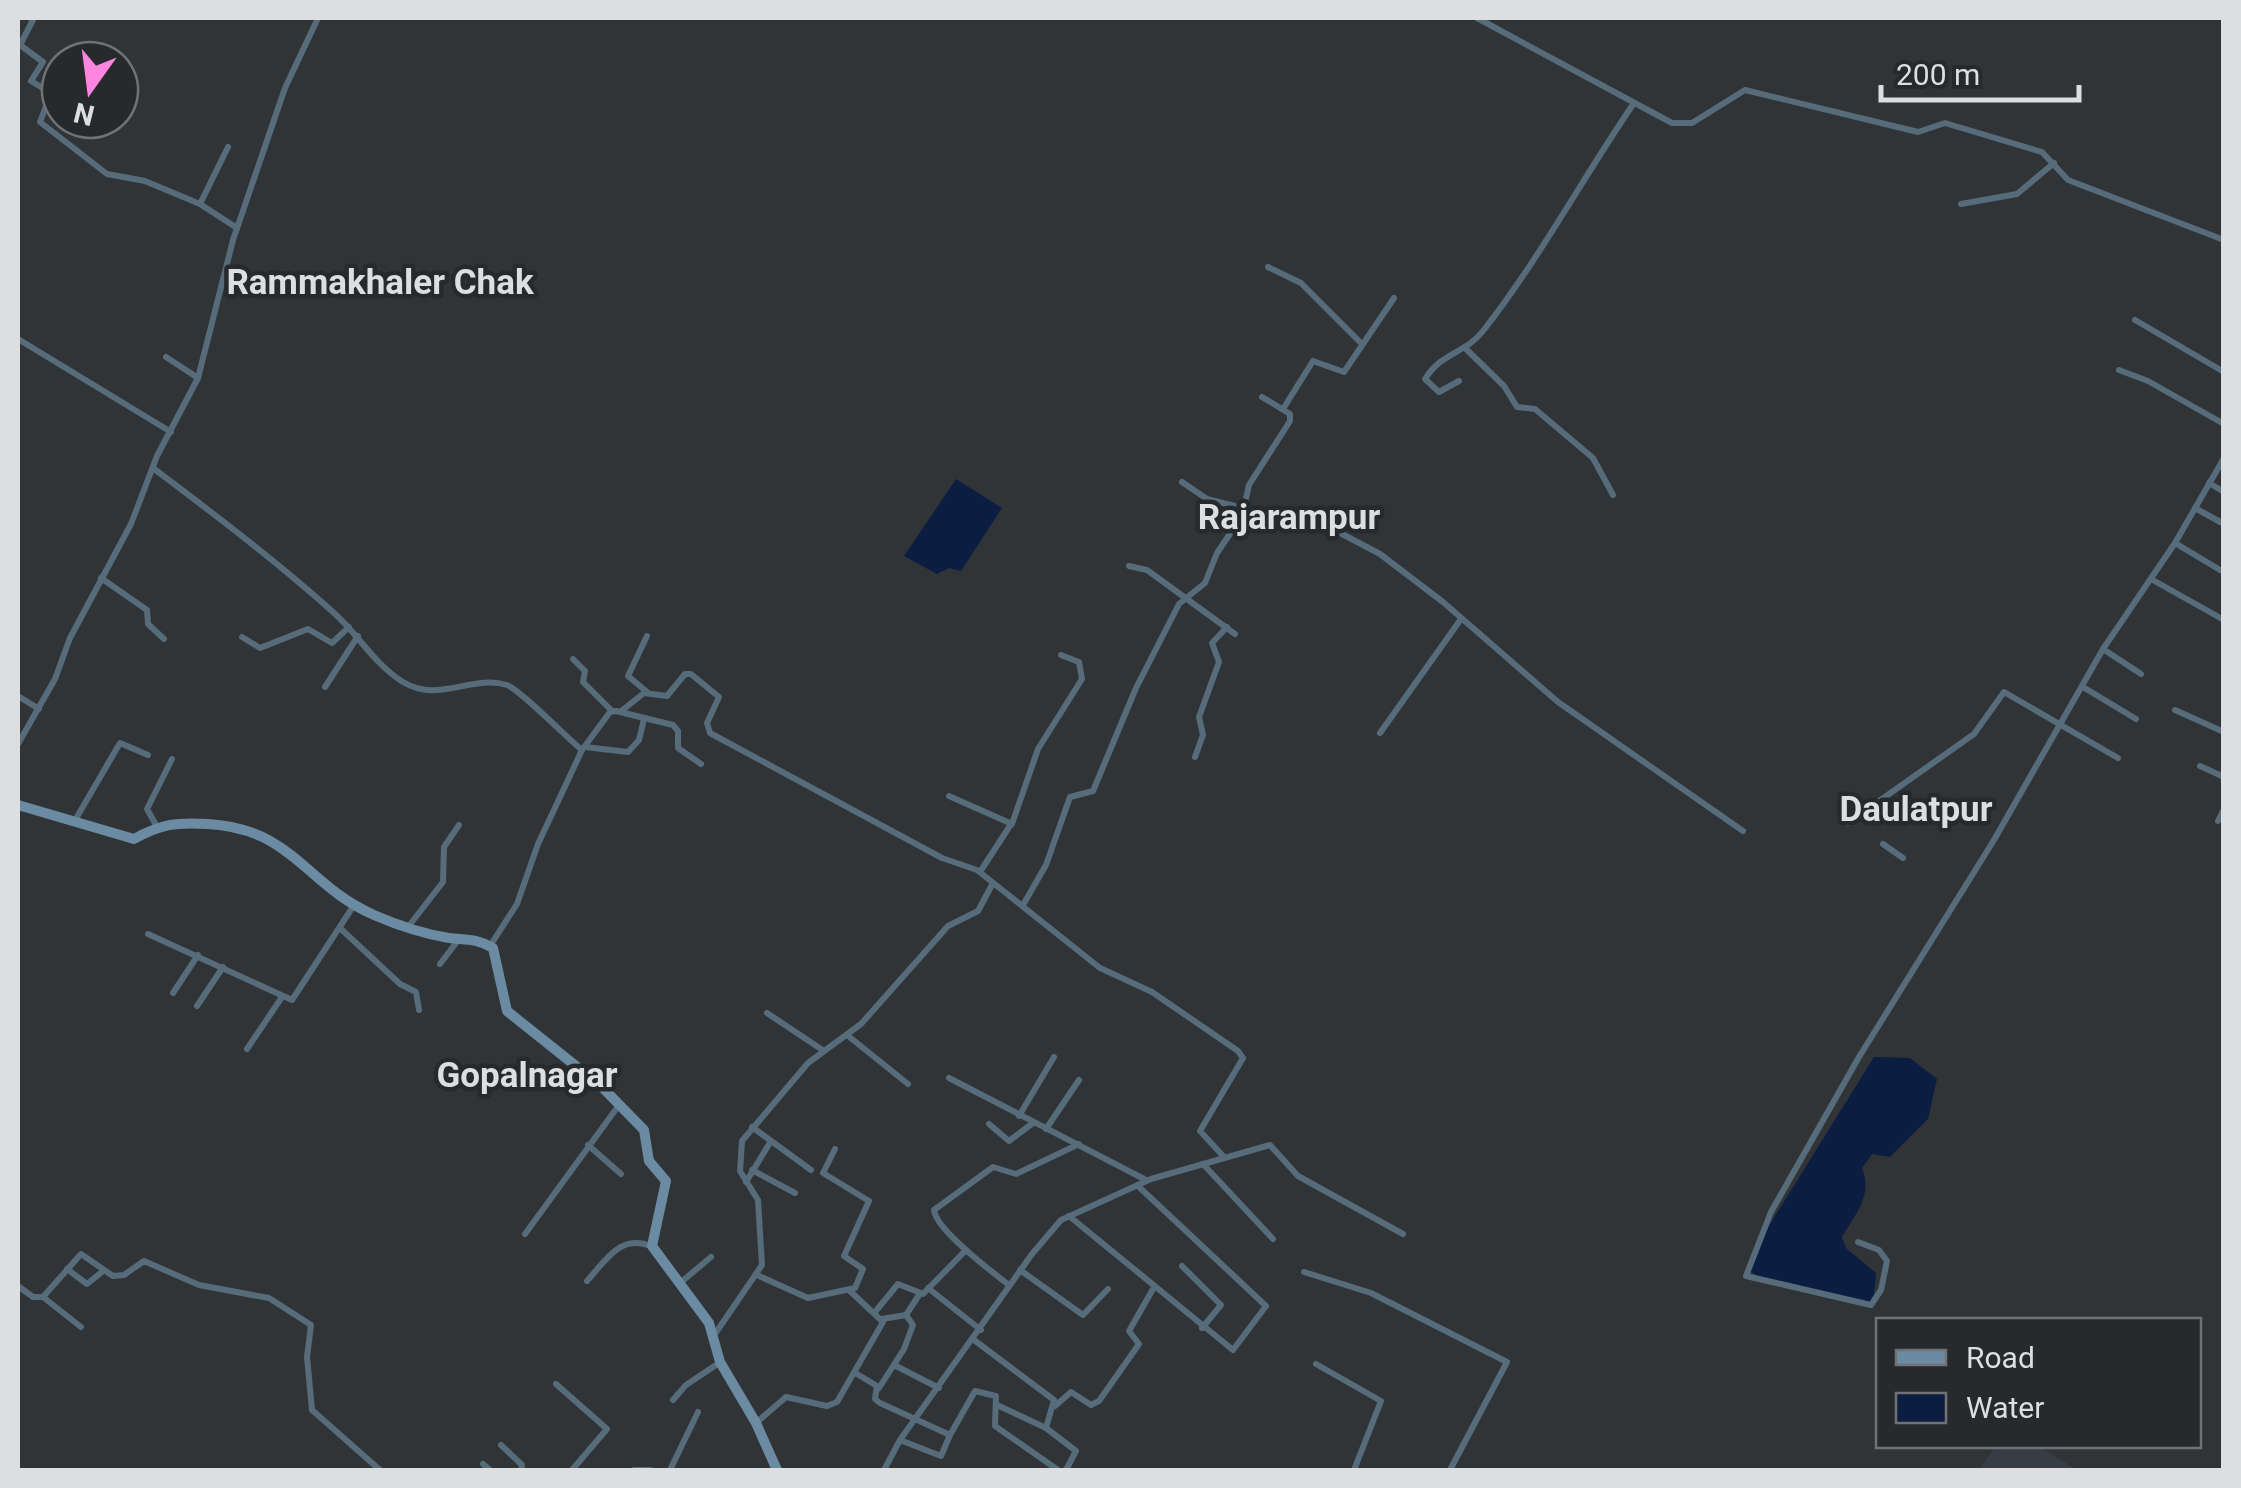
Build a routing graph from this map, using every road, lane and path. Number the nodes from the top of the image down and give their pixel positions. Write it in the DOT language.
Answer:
graph roads {
  1 [pos="30,18"];
  2 [pos="318,18"];
  3 [pos="1477,18"];
  4 [pos="1634,103"];
  5 [pos="228,147"];
  6 [pos="2054,163"];
  7 [pos="200,204"];
  8 [pos="1961,204"];
  9 [pos="237,228"];
  10 [pos="2224,240"];
  11 [pos="1268,267"];
  12 [pos="1394,298"];
  13 [pos="2135,320"];
  14 [pos="18,339"];
  15 [pos="1362,344"];
  16 [pos="1464,348"];
  17 [pos="166,357"];
  18 [pos="2119,370"];
  19 [pos="2224,372"];
  20 [pos="198,378"];
  21 [pos="1460,381"];
  22 [pos="1262,397"];
  23 [pos="1283,409"];
  24 [pos="2224,424"];
  25 [pos="172,432"];
  26 [pos="2223,459"];
  27 [pos="153,468"];
  28 [pos="1182,482"];
  29 [pos="2209,484"];
  30 [pos="2224,492"];
  31 [pos="1613,495"];
  32 [pos="1244,508"];
  33 [pos="2195,508"];
  34 [pos="2224,524"];
  35 [pos="2175,543"];
  36 [pos="1129,566"];
  37 [pos="2220,570"];
  38 [pos="101,578"];
  39 [pos="2152,579"];
  40 [pos="1187,597"];
  41 [pos="1461,619"];
  42 [pos="2224,620"];
  43 [pos="348,627"];
  44 [pos="1226,627"];
  45 [pos="1235,634"];
  46 [pos="242,636"];
  47 [pos="358,636"];
  48 [pos="647,636"];
  49 [pos="164,638"];
  50 [pos="2103,649"];
  51 [pos="1061,655"];
  52 [pos="573,658"];
  53 [pos="2141,674"];
  54 [pos="325,686"];
  55 [pos="2083,686"];
  56 [pos="647,692"];
  57 [pos="18,696"];
  58 [pos="39,710"];
  59 [pos="2175,710"];
  60 [pos="616,712"];
  61 [pos="644,719"];
  62 [pos="2136,720"];
  63 [pos="2061,724"];
  64 [pos="2224,732"];
  65 [pos="1380,733"];
  66 [pos="18,744"];
  67 [pos="584,748"];
  68 [pos="148,755"];
  69 [pos="1195,757"];
  70 [pos="2118,758"];
  71 [pos="172,759"];
  72 [pos="702,764"];
  73 [pos="2200,766"];
  74 [pos="2224,777"];
  75 [pos="950,796"];
  76 [pos="18,805"];
  77 [pos="2224,809"];
  78 [pos="2218,821"];
  79 [pos="74,823"];
  80 [pos="1848,823"];
  81 [pos="1012,824"];
  82 [pos="156,825"];
  83 [pos="459,825"];
  84 [pos="1743,832"];
  85 [pos="1883,844"];
  86 [pos="1903,858"];
  87 [pos="980,872"];
  88 [pos="990,887"];
  89 [pos="354,905"];
  90 [pos="1023,905"];
  91 [pos="408,928"];
  92 [pos="340,930"];
  93 [pos="148,934"];
  94 [pos="460,938"];
  95 [pos="490,946"];
  96 [pos="198,955"];
  97 [pos="440,964"];
  98 [pos="223,967"];
  99 [pos="174,993"];
  100 [pos="282,997"];
  101 [pos="197,1006"];
  102 [pos="419,1010"];
  103 [pos="767,1013"];
  104 [pos="848,1035"];
  105 [pos="820,1047"];
  106 [pos="247,1049"];
  107 [pos="1054,1057"];
  108 [pos="949,1078"];
  109 [pos="1079,1080"];
  110 [pos="908,1084"];
  111 [pos="619,1105"];
  112 [pos="1018,1116"];
  113 [pos="1033,1123"];
  114 [pos="989,1124"];
  115 [pos="752,1127"];
  116 [pos="1046,1129"];
  117 [pos="771,1141"];
  118 [pos="1079,1144"];
  119 [pos="588,1145"];
  120 [pos="834,1149"];
  121 [pos="1224,1157"];
  122 [pos="1203,1164"];
  123 [pos="752,1170"];
  124 [pos="811,1170"];
  125 [pos="621,1174"];
  126 [pos="1147,1181"];
  127 [pos="746,1182"];
  128 [pos="1138,1186"];
  129 [pos="795,1193"];
  130 [pos="1070,1216"];
  131 [pos="526,1234"];
  132 [pos="1402,1234"];
  133 [pos="1273,1239"];
  134 [pos="1858,1242"];
  135 [pos="652,1246"];
  136 [pos="966,1250"];
  137 [pos="711,1258"];
  138 [pos="1182,1266"];
  139 [pos="67,1268"];
  140 [pos="1020,1270"];
  141 [pos="102,1272"];
  142 [pos="1304,1272"];
  143 [pos="758,1276"];
  144 [pos="586,1281"];
  145 [pos="679,1284"];
  146 [pos="18,1286"];
  147 [pos="1009,1286"];
  148 [pos="928,1288"];
  149 [pos="1108,1288"];
  150 [pos="1153,1288"];
  151 [pos="850,1291"];
  152 [pos="919,1295"];
  153 [pos="43,1297"];
  154 [pos="874,1312"];
  155 [pos="906,1316"];
  156 [pos="882,1319"];
  157 [pos="81,1327"];
  158 [pos="1202,1328"];
  159 [pos="981,1330"];
  160 [pos="715,1334"];
  161 [pos="974,1340"];
  162 [pos="720,1362"];
  163 [pos="1316,1364"];
  164 [pos="895,1366"];
  165 [pos="856,1374"];
  166 [pos="556,1384"];
  167 [pos="939,1388"];
  168 [pos="878,1389"];
  169 [pos="672,1400"];
  170 [pos="997,1405"];
  171 [pos="1055,1406"];
  172 [pos="698,1412"];
  173 [pos="915,1420"];
  174 [pos="756,1423"];
  175 [pos="1046,1428"];
  176 [pos="950,1435"];
  177 [pos="900,1440"];
  178 [pos="500,1445"];
  179 [pos="483,1464"];
  180 [pos="380,1470"];
  181 [pos="490,1470"];
  182 [pos="521,1470"];
  183 [pos="572,1470"];
  184 [pos="634,1470"];
  185 [pos="650,1470"];
  186 [pos="670,1470"];
  187 [pos="777,1470"];
  188 [pos="884,1470"];
  189 [pos="1058,1470"];
  190 [pos="1066,1470"];
  191 [pos="1354,1470"];
  192 [pos="1450,1470"];
  1 -- 7 [label="street"];
  2 -- 9 [label="street"];
  3 -- 4 [label="street"];
  4 -- 6 [label="street"];
  4 -- 16 [label="street"];
  5 -- 7 [label="street"];
  6 -- 8 [label="street"];
  6 -- 10 [label="street"];
  7 -- 9 [label="street"];
  9 -- 20 [label="street"];
  11 -- 15 [label="street"];
  12 -- 15 [label="street"];
  13 -- 19 [label="street"];
  14 -- 25 [label="street"];
  15 -- 23 [label="street"];
  16 -- 21 [label="street"];
  16 -- 31 [label="street"];
  17 -- 20 [label="street"];
  18 -- 24 [label="street"];
  20 -- 25 [label="street"];
  22 -- 23 [label="street"];
  23 -- 32 [label="street"];
  25 -- 27 [label="street"];
  26 -- 29 [label="street"];
  27 -- 38 [label="street"];
  27 -- 43 [label="street"];
  28 -- 32 [label="street"];
  29 -- 30 [label="street"];
  29 -- 33 [label="street"];
  32 -- 40 [label="street"];
  32 -- 41 [label="street"];
  33 -- 34 [label="street"];
  33 -- 35 [label="street"];
  35 -- 37 [label="street"];
  35 -- 39 [label="street"];
  36 -- 40 [label="street"];
  38 -- 49 [label="street"];
  38 -- 58 [label="street"];
  39 -- 42 [label="street"];
  39 -- 50 [label="street"];
  40 -- 44 [label="street"];
  40 -- 90 [label="street"];
  41 -- 65 [label="street"];
  41 -- 84 [label="street"];
  43 -- 46 [label="street"];
  43 -- 47 [label="street"];
  44 -- 45 [label="street"];
  44 -- 69 [label="street"];
  47 -- 54 [label="street"];
  47 -- 67 [label="street"];
  48 -- 56 [label="street"];
  50 -- 53 [label="street"];
  50 -- 55 [label="street"];
  51 -- 81 [label="street"];
  52 -- 60 [label="street"];
  55 -- 62 [label="street"];
  55 -- 63 [label="street"];
  56 -- 60 [label="street"];
  56 -- 87 [label="street"];
  57 -- 58 [label="street"];
  58 -- 66 [label="street"];
  59 -- 64 [label="street"];
  60 -- 61 [label="street"];
  60 -- 67 [label="street"];
  61 -- 67 [label="street"];
  61 -- 72 [label="street"];
  63 -- 70 [label="street"];
  63 -- 80 [label="street"];
  63 -- 134 [label="street"];
  67 -- 95 [label="street"];
  68 -- 79 [label="street"];
  71 -- 82 [label="street"];
  73 -- 74 [label="street"];
  75 -- 81 [label="street"];
  76 -- 79 [label="street"];
  77 -- 78 [label="street"];
  79 -- 82 [label="street"];
  81 -- 87 [label="street"];
  82 -- 89 [label="street"];
  83 -- 91 [label="street"];
  85 -- 86 [label="street"];
  87 -- 88 [label="street"];
  88 -- 90 [label="street"];
  88 -- 104 [label="street"];
  89 -- 91 [label="street"];
  89 -- 92 [label="street"];
  90 -- 121 [label="street"];
  91 -- 94 [label="street"];
  92 -- 100 [label="street"];
  92 -- 102 [label="street"];
  93 -- 96 [label="street"];
  94 -- 95 [label="street"];
  94 -- 97 [label="street"];
  95 -- 111 [label="street"];
  96 -- 98 [label="street"];
  96 -- 99 [label="street"];
  98 -- 100 [label="street"];
  98 -- 101 [label="street"];
  100 -- 106 [label="street"];
  103 -- 105 [label="street"];
  104 -- 105 [label="street"];
  104 -- 110 [label="street"];
  105 -- 115 [label="street"];
  107 -- 112 [label="street"];
  108 -- 112 [label="street"];
  109 -- 116 [label="street"];
  111 -- 119 [label="street"];
  111 -- 135 [label="street"];
  112 -- 113 [label="street"];
  113 -- 114 [label="street"];
  113 -- 116 [label="street"];
  115 -- 117 [label="street"];
  115 -- 127 [label="street"];
  116 -- 118 [label="street"];
  117 -- 123 [label="street"];
  117 -- 124 [label="street"];
  118 -- 126 [label="street"];
  118 -- 136 [label="street"];
  119 -- 125 [label="street"];
  119 -- 131 [label="street"];
  120 -- 151 [label="street"];
  121 -- 122 [label="street"];
  121 -- 132 [label="street"];
  122 -- 126 [label="street"];
  122 -- 133 [label="street"];
  123 -- 127 [label="street"];
  123 -- 129 [label="street"];
  126 -- 128 [label="street"];
  127 -- 143 [label="street"];
  128 -- 130 [label="street"];
  128 -- 158 [label="street"];
  130 -- 140 [label="street"];
  130 -- 150 [label="street"];
  135 -- 144 [label="street"];
  135 -- 145 [label="street"];
  136 -- 147 [label="street"];
  136 -- 148 [label="street"];
  137 -- 145 [label="street"];
  138 -- 158 [label="street"];
  139 -- 141 [label="street"];
  139 -- 141 [label="street"];
  139 -- 153 [label="street"];
  140 -- 147 [label="street"];
  140 -- 149 [label="street"];
  141 -- 180 [label="street"];
  142 -- 192 [label="street"];
  143 -- 151 [label="street"];
  143 -- 160 [label="street"];
  145 -- 160 [label="street"];
  146 -- 153 [label="street"];
  147 -- 159 [label="street"];
  148 -- 152 [label="street"];
  148 -- 159 [label="street"];
  150 -- 158 [label="street"];
  150 -- 171 [label="street"];
  151 -- 154 [label="street"];
  152 -- 154 [label="street"];
  152 -- 155 [label="street"];
  153 -- 157 [label="street"];
  154 -- 156 [label="street"];
  155 -- 156 [label="street"];
  155 -- 164 [label="street"];
  156 -- 165 [label="street"];
  159 -- 161 [label="street"];
  160 -- 162 [label="street"];
  161 -- 167 [label="street"];
  161 -- 171 [label="street"];
  162 -- 169 [label="street"];
  162 -- 174 [label="street"];
  163 -- 191 [label="street"];
  164 -- 167 [label="street"];
  164 -- 168 [label="street"];
  165 -- 168 [label="street"];
  165 -- 174 [label="street"];
  166 -- 183 [label="street"];
  167 -- 173 [label="street"];
  168 -- 173 [label="street"];
  170 -- 175 [label="street"];
  170 -- 176 [label="street"];
  170 -- 189 [label="street"];
  171 -- 175 [label="street"];
  172 -- 186 [label="street"];
  173 -- 176 [label="street"];
  173 -- 177 [label="street"];
  174 -- 187 [label="street"];
  175 -- 190 [label="street"];
  176 -- 177 [label="street"];
  177 -- 188 [label="street"];
  178 -- 182 [label="street"];
  179 -- 181 [label="street"];
  184 -- 185 [label="street"];
}
